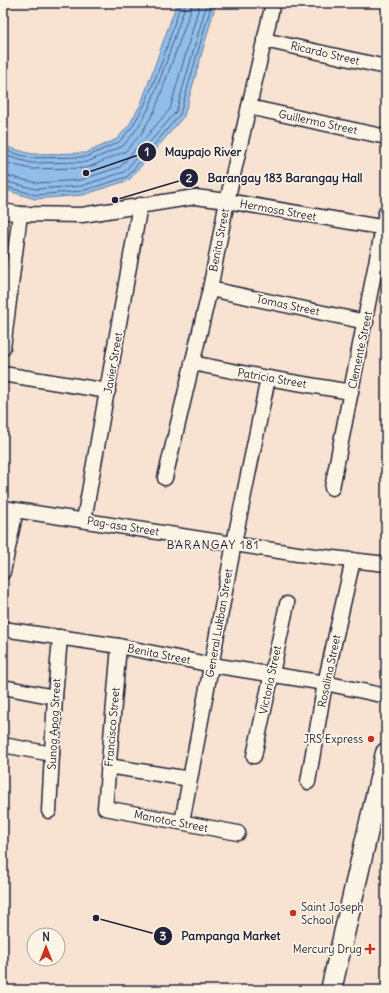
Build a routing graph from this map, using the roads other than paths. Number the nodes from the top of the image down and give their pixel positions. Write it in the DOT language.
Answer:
graph roads {
  1 [pos="274,3"];
  2 [pos="264,40"];
  3 [pos="386,67"];
  4 [pos="249,107"];
  5 [pos="386,137"];
  6 [pos="227,201"];
  7 [pos="140,205"];
  8 [pos="3,211"];
  9 [pos="386,212"];
  10 [pos="20,214"];
  11 [pos="385,228"];
  12 [pos="210,289"];
  13 [pos="366,322"];
  14 [pos="3,348"];
  15 [pos="192,363"];
  16 [pos="3,374"];
  17 [pos="268,378"];
  18 [pos="108,391"];
  19 [pos="351,392"];
  20 [pos="165,478"];
  21 [pos="332,488"];
  22 [pos="10,509"];
  23 [pos="84,520"];
  24 [pos="234,543"];
  25 [pos="353,560"];
  26 [pos="386,564"];
  27 [pos="3,572"];
  28 [pos="287,604"];
  29 [pos="3,629"];
  30 [pos="60,637"];
  31 [pos="119,646"];
  32 [pos="212,665"];
  33 [pos="271,675"];
  34 [pos="325,683"];
  35 [pos="3,687"];
  36 [pos="386,696"];
  37 [pos="55,697"];
  38 [pos="3,745"];
  39 [pos="386,753"];
  40 [pos="52,754"];
  41 [pos="254,756"];
  42 [pos="108,766"];
  43 [pos="190,779"];
  44 [pos="308,782"];
  45 [pos="105,808"];
  46 [pos="49,811"];
  47 [pos="182,822"];
  48 [pos="238,833"];
  49 [pos="331,990"];
  1 -- 2 [label="street, Benita Street"];
  2 -- 3 [label="street, Ricardo Street"];
  2 -- 4 [label="street, Benita Street"];
  4 -- 5 [label="street, Guillermo Street"];
  4 -- 6 [label="street, Benita Street"];
  6 -- 7 [label="street, Hermosa Street"];
  6 -- 11 [label="street, Hermosa Street"];
  6 -- 12 [label="street, Benita Street"];
  7 -- 10 [label="street, Hermosa Street"];
  7 -- 18 [label="street, Javier Street"];
  8 -- 10 [label="street, Hermosa Street"];
  9 -- 11 [label="street, Clemente Street"];
  10 -- 14 [label="street"];
  11 -- 13 [label="street, Clemente Street"];
  12 -- 13 [label="street, Tomas Street"];
  12 -- 15 [label="street, Benita Street"];
  13 -- 19 [label="street, Clemente Street"];
  15 -- 17 [label="street, Patricia Street"];
  15 -- 20 [label="street, Benita Street"];
  16 -- 18 [label="street"];
  17 -- 19 [label="street, Patricia Street"];
  17 -- 24 [label="street, General Lukban Street"];
  18 -- 23 [label="street, Javier Street"];
  19 -- 21 [label="street, Clemente Street"];
  22 -- 23 [label="street, Pag-asa Street"];
  22 -- 27 [label="street"];
  23 -- 24 [label="street, Pag-asa Street"];
  24 -- 25 [label="street, Pag-asa Street"];
  24 -- 32 [label="street, General Lukban Street"];
  25 -- 26 [label="street, Pag-asa Street"];
  25 -- 34 [label="street, Rosalina Street"];
  28 -- 33 [label="street, Victoria Street"];
  29 -- 30 [label="street, Benita Street"];
  30 -- 31 [label="street, Benita Street"];
  30 -- 37 [label="street, Sunog Apog Street"];
  31 -- 32 [label="street, Benita Street"];
  31 -- 42 [label="street, Francisco Street"];
  32 -- 33 [label="street, Benita Street"];
  32 -- 43 [label="street, General Lukban Street"];
  33 -- 34 [label="street, Benita Street"];
  33 -- 41 [label="street, Victoria Street"];
  34 -- 36 [label="street, Benita Street"];
  34 -- 44 [label="street, Rosalina Street"];
  35 -- 37 [label="street"];
  37 -- 40 [label="street, Sunog Apog Street"];
  38 -- 40 [label="street"];
  39 -- 49 [label="main road"];
  40 -- 46 [label="street, Sunog Apog Street"];
  42 -- 43 [label="street"];
  42 -- 45 [label="street, Francisco Street"];
  43 -- 47 [label="street, General Lukban Street"];
  45 -- 47 [label="street, Manotoc Street"];
  47 -- 48 [label="street, Manotoc Street"];
}
